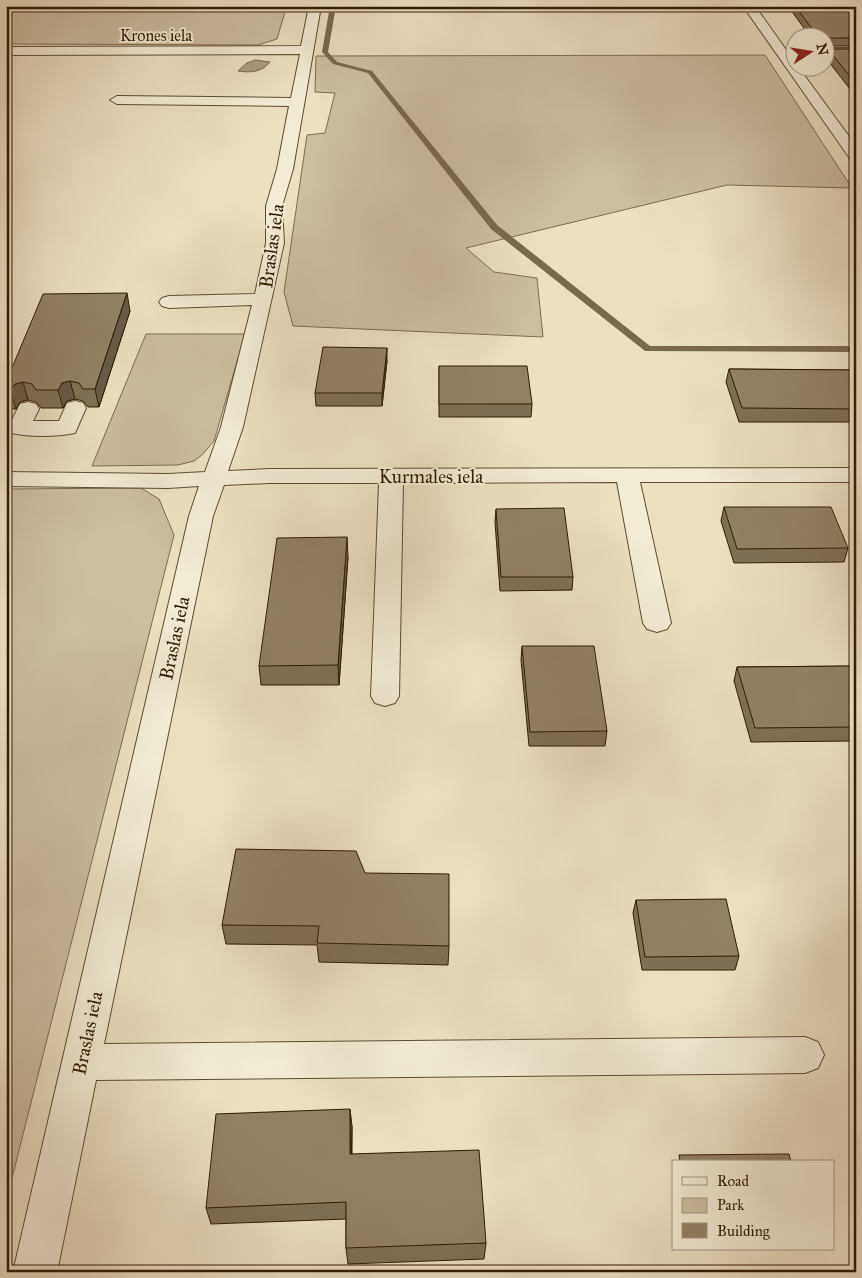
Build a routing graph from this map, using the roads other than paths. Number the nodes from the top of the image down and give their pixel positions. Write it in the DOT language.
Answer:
graph roads {
  1 [pos="315,6"];
  2 [pos="749,6"];
  3 [pos="784,47"];
  4 [pos="306,50"];
  5 [pos="6,51"];
  6 [pos="834,52"];
  7 [pos="856,52"];
  8 [pos="805,78"];
  9 [pos="117,100"];
  10 [pos="297,102"];
  11 [pos="856,157"];
  12 [pos="263,299"];
  13 [pos="169,302"];
  14 [pos="75,408"];
  15 [pos="18,423"];
  16 [pos="856,475"];
  17 [pos="391,476"];
  18 [pos="627,476"];
  19 [pos="6,479"];
  20 [pos="214,479"];
  21 [pos="657,623"];
  22 [pos="385,696"];
  23 [pos="805,1055"];
  24 [pos="80,1062"];
  25 [pos="35,1272"];
  1 -- 4 [label="street, Braslas iela"];
  2 -- 3 [label="street"];
  4 -- 5 [label="street, Krones iela"];
  4 -- 10 [label="street, Braslas iela"];
  6 -- 7 [label="street"];
  8 -- 11 [label="street"];
  9 -- 10 [label="street"];
  10 -- 12 [label="street, Braslas iela"];
  12 -- 13 [label="street"];
  12 -- 20 [label="street, Braslas iela"];
  14 -- 15 [label="street"];
  16 -- 18 [label="street, Kurmales iela"];
  17 -- 18 [label="street, Kurmales iela"];
  17 -- 20 [label="street, Kurmales iela"];
  17 -- 22 [label="street"];
  18 -- 21 [label="street"];
  19 -- 20 [label="street, Kurmales iela"];
  20 -- 24 [label="street, Braslas iela"];
  23 -- 24 [label="street"];
  24 -- 25 [label="street, Braslas iela"];
}
